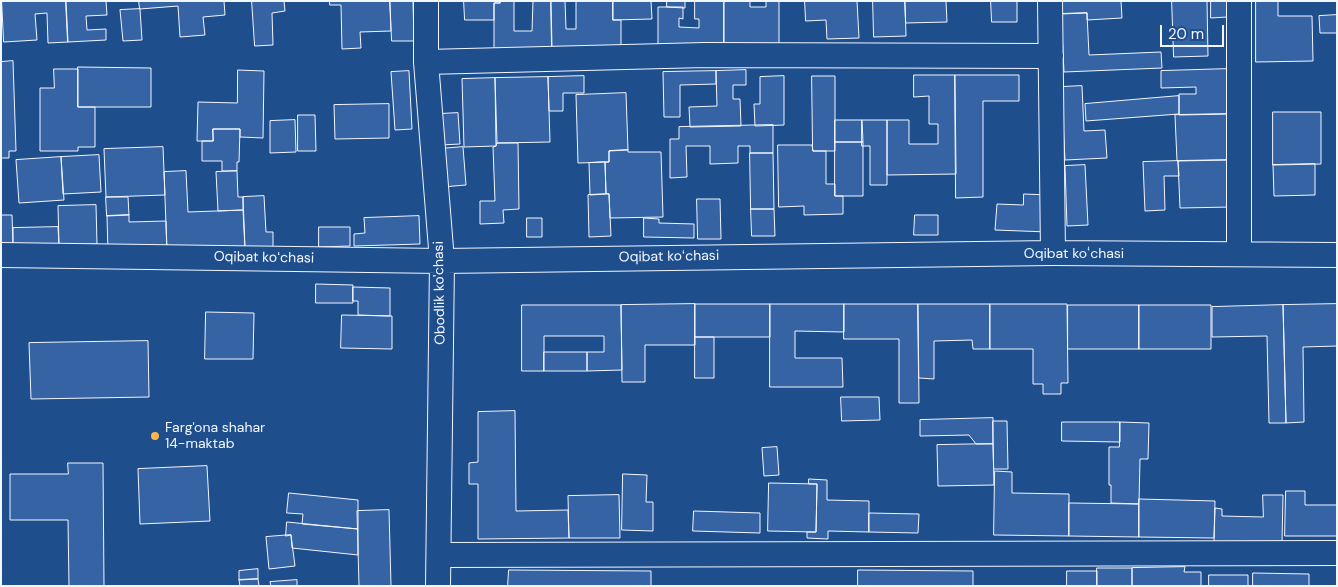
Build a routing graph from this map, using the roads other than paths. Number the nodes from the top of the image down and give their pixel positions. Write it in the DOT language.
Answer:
graph roads {
  1 [pos="426,1"];
  2 [pos="1050,1"];
  3 [pos="1239,1"];
  4 [pos="1051,56"];
  5 [pos="426,62"];
  6 [pos="1053,253"];
  7 [pos="1239,254"];
  8 [pos="1,255"];
  9 [pos="1337,255"];
  10 [pos="442,260"];
  11 [pos="1337,553"];
  12 [pos="439,555"];
  13 [pos="438,586"];
  1 -- 5 [label="street, Obodlik ko'chasi"];
  2 -- 4 [label="street"];
  3 -- 7 [label="street"];
  4 -- 5 [label="street"];
  4 -- 6 [label="street"];
  5 -- 10 [label="street, Obodlik ko'chasi"];
  6 -- 7 [label="street, Oqibat koʻchasi"];
  6 -- 10 [label="street, Oqibat koʻchasi"];
  7 -- 9 [label="street, Oqibat koʻchasi"];
  8 -- 10 [label="street, Oqibat koʻchasi"];
  10 -- 12 [label="street, Obodlik ko'chasi"];
  11 -- 12 [label="street"];
  12 -- 13 [label="street, Obodlik ko'chasi"];
}
